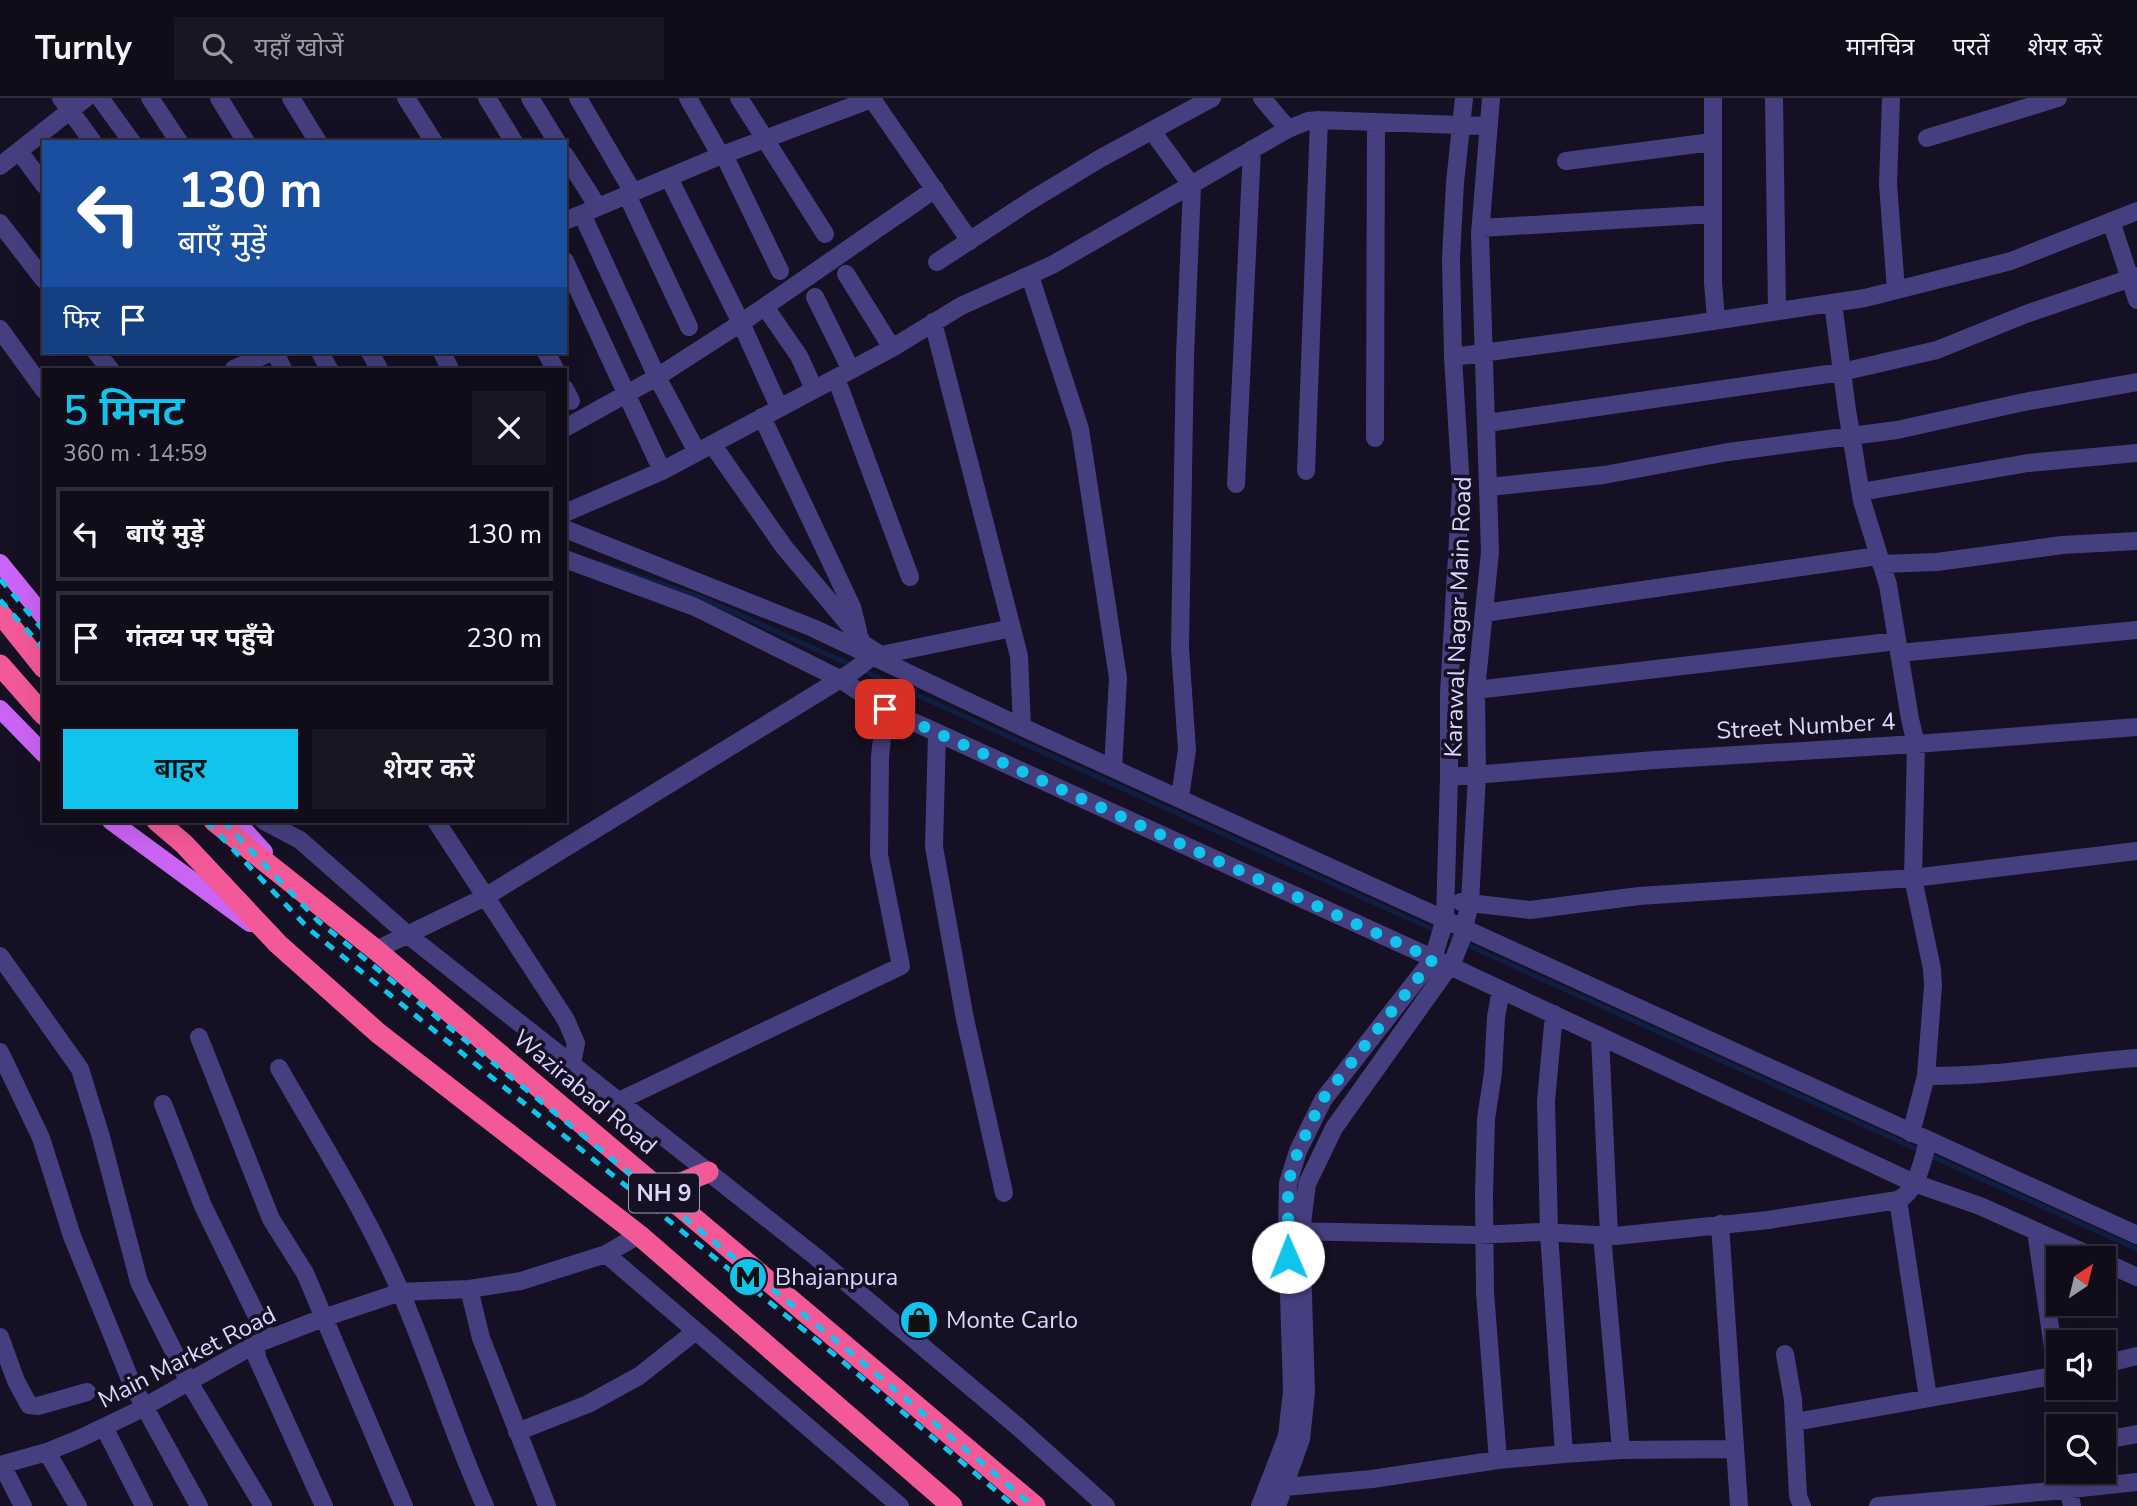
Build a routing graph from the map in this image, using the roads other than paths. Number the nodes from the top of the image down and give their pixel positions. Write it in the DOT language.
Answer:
graph roads {
  1 [pos="86,98"];
  2 [pos="100,98"];
  3 [pos="149,98"];
  4 [pos="219,98"];
  5 [pos="290,98"];
  6 [pos="406,98"];
  7 [pos="487,98"];
  8 [pos="530,98"];
  9 [pos="578,98"];
  10 [pos="688,98"];
  11 [pos="739,98"];
  12 [pos="1212,98"];
  13 [pos="1262,98"];
  14 [pos="1464,98"];
  15 [pos="1491,98"];
  16 [pos="1713,98"];
  17 [pos="1774,98"];
  18 [pos="1891,98"];
  19 [pos="2058,98"];
  20 [pos="868,100"];
  21 [pos="65,104"];
  22 [pos="1318,120"];
  23 [pos="1376,123"];
  24 [pos="1461,124"];
  25 [pos="1488,126"];
  26 [pos="1288,129"];
  27 [pos="1152,131"];
  28 [pos="1927,138"];
  29 [pos="765,139"];
  30 [pos="92,140"];
  31 [pos="131,140"];
  32 [pos="178,140"];
  33 [pos="245,140"];
  34 [pos="317,140"];
  35 [pos="433,140"];
  36 [pos="513,140"];
  37 [pos="556,140"];
  38 [pos="1712,142"];
  39 [pos="1252,149"];
  40 [pos="19,151"];
  41 [pos="723,155"];
  42 [pos="567,159"];
  43 [pos="1566,161"];
  44 [pos="0,166"];
  45 [pos="669,178"];
  46 [pos="42,182"];
  47 [pos="1192,186"];
  48 [pos="934,189"];
  49 [pos="630,194"];
  50 [pos="590,211"];
  51 [pos="2137,211"];
  52 [pos="1713,214"];
  53 [pos="567,220"];
  54 [pos="2111,221"];
  55 [pos="0,223"];
  56 [pos="1481,228"];
  57 [pos="825,234"];
  58 [pos="970,241"];
  59 [pos="937,262"];
  60 [pos="567,265"];
  61 [pos="780,271"];
  62 [pos="846,274"];
  63 [pos="1030,276"];
  64 [pos="42,277"];
  65 [pos="2134,278"];
  66 [pos="1896,290"];
  67 [pos="815,298"];
  68 [pos="2137,300"];
  69 [pos="1833,303"];
  70 [pos="1777,311"];
  71 [pos="770,314"];
  72 [pos="1716,319"];
  73 [pos="933,322"];
  74 [pos="741,323"];
  75 [pos="689,327"];
  76 [pos="0,329"];
  77 [pos="892,348"];
  78 [pos="98,354"];
  79 [pos="269,354"];
  80 [pos="1485,354"];
  81 [pos="1453,357"];
  82 [pos="109,368"];
  83 [pos="240,368"];
  84 [pos="1842,372"];
  85 [pos="843,374"];
  86 [pos="657,377"];
  87 [pos="2137,382"];
  88 [pos="42,387"];
  89 [pos="814,389"];
  90 [pos="626,394"];
  91 [pos="779,407"];
  92 [pos="762,417"];
  93 [pos="1488,423"];
  94 [pos="567,427"];
  95 [pos="1851,435"];
  96 [pos="1375,438"];
  97 [pos="705,448"];
  98 [pos="2137,453"];
  99 [pos="662,471"];
  100 [pos="1306,471"];
  101 [pos="1236,484"];
  102 [pos="1489,487"];
  103 [pos="1861,492"];
  104 [pos="567,512"];
  105 [pos="567,530"];
  106 [pos="2137,541"];
  107 [pos="567,560"];
  108 [pos="1879,560"];
  109 [pos="0,563"];
  110 [pos="910,577"];
  111 [pos="1484,612"];
  112 [pos="0,613"];
  113 [pos="42,615"];
  114 [pos="1012,628"];
  115 [pos="2137,630"];
  116 [pos="860,638"];
  117 [pos="1898,647"];
  118 [pos="874,657"];
  119 [pos="0,665"];
  120 [pos="42,666"];
  121 [pos="846,675"];
  122 [pos="1476,690"];
  123 [pos="0,709"];
  124 [pos="885,709"];
  125 [pos="42,713"];
  126 [pos="1022,727"];
  127 [pos="2137,727"];
  128 [pos="937,733"];
  129 [pos="1916,744"];
  130 [pos="42,752"];
  131 [pos="1113,768"];
  132 [pos="1477,775"];
  133 [pos="1450,777"];
  134 [pos="1180,797"];
  135 [pos="114,823"];
  136 [pos="160,823"];
  137 [pos="217,823"];
  138 [pos="238,823"];
  139 [pos="271,823"];
  140 [pos="437,823"];
  141 [pos="2137,851"];
  142 [pos="1913,878"];
  143 [pos="292,882"];
  144 [pos="485,897"];
  145 [pos="1470,902"];
  146 [pos="1445,917"];
  147 [pos="1463,932"];
  148 [pos="408,935"];
  149 [pos="278,944"];
  150 [pos="376,950"];
  151 [pos="0,956"];
  152 [pos="1443,960"];
  153 [pos="1502,990"];
  154 [pos="1554,1014"];
  155 [pos="1600,1036"];
  156 [pos="199,1037"];
  157 [pos="0,1052"];
  158 [pos="2137,1058"];
  159 [pos="572,1064"];
  160 [pos="279,1068"];
  161 [pos="1926,1076"];
  162 [pos="619,1101"];
  163 [pos="163,1104"];
  164 [pos="1911,1133"];
  165 [pos="1927,1144"];
  166 [pos="708,1172"];
  167 [pos="1916,1176"];
  168 [pos="662,1191"];
  169 [pos="1003,1193"];
  170 [pos="1898,1199"];
  171 [pos="1720,1224"];
  172 [pos="1294,1231"];
  173 [pos="2036,1231"];
  174 [pos="1549,1233"];
  175 [pos="1484,1234"];
  176 [pos="639,1235"];
  177 [pos="1606,1235"];
  178 [pos="2137,1235"];
  179 [pos="2069,1246"];
  180 [pos="606,1254"];
  181 [pos="2116,1267"];
  182 [pos="2137,1277"];
  183 [pos="468,1289"];
  184 [pos="401,1292"];
  185 [pos="323,1318"];
  186 [pos="2051,1330"];
  187 [pos="696,1331"];
  188 [pos="0,1337"];
  189 [pos="262,1342"];
  190 [pos="1785,1354"];
  191 [pos="2137,1356"];
  192 [pos="2116,1361"];
  193 [pos="2046,1377"];
  194 [pos="189,1382"];
  195 [pos="87,1392"];
  196 [pos="1928,1398"];
  197 [pos="144,1407"];
  198 [pos="1795,1422"];
  199 [pos="104,1427"];
  200 [pos="517,1432"];
  201 [pos="2137,1434"];
  202 [pos="2116,1438"];
  203 [pos="1735,1449"];
  204 [pos="1621,1450"];
  205 [pos="47,1452"];
  206 [pos="1564,1454"];
  207 [pos="1498,1460"];
  208 [pos="1,1465"];
  209 [pos="2137,1482"];
  210 [pos="1285,1487"];
  211 [pos="2071,1498"];
  212 [pos="23,1506"];
  213 [pos="78,1506"];
  214 [pos="144,1506"];
  215 [pos="199,1506"];
  216 [pos="263,1506"];
  217 [pos="324,1506"];
  218 [pos="404,1506"];
  219 [pos="485,1506"];
  220 [pos="547,1506"];
  221 [pos="900,1506"];
  222 [pos="952,1506"];
  223 [pos="1035,1506"];
  224 [pos="1106,1506"];
  225 [pos="1260,1506"];
  226 [pos="1277,1506"];
  227 [pos="1739,1506"];
  228 [pos="1802,1506"];
  229 [pos="1878,1506"];
  1 -- 21 [label="street"];
  2 -- 31 [label="street"];
  3 -- 32 [label="street"];
  4 -- 33 [label="street"];
  5 -- 34 [label="street"];
  6 -- 35 [label="street"];
  7 -- 36 [label="street"];
  8 -- 37 [label="street"];
  9 -- 49 [label="street"];
  10 -- 41 [label="street"];
  11 -- 29 [label="street"];
  12 -- 27 [label="street"];
  13 -- 26 [label="street"];
  14 -- 24 [label="street, Karawal Nagar Main Road"];
  15 -- 25 [label="street, Karawal Nagar Main Road"];
  16 -- 38 [label="street"];
  17 -- 70 [label="street"];
  18 -- 66 [label="street"];
  19 -- 28 [label="street"];
  20 -- 29 [label="street"];
  20 -- 48 [label="street"];
  21 -- 30 [label="street"];
  21 -- 40 [label="street"];
  22 -- 23 [label="street"];
  22 -- 26 [label="street"];
  22 -- 100 [label="street"];
  23 -- 24 [label="street"];
  23 -- 96 [label="street"];
  24 -- 25 [label="street"];
  24 -- 81 [label="street, Karawal Nagar Main Road"];
  25 -- 56 [label="street, Karawal Nagar Main Road"];
  26 -- 39 [label="street"];
  27 -- 47 [label="street"];
  27 -- 58 [label="street"];
  29 -- 41 [label="street"];
  29 -- 57 [label="street"];
  38 -- 43 [label="street"];
  38 -- 52 [label="street"];
  39 -- 47 [label="street"];
  39 -- 101 [label="street"];
  40 -- 44 [label="street"];
  40 -- 46 [label="street"];
  41 -- 45 [label="street"];
  41 -- 61 [label="street"];
  42 -- 50 [label="street"];
  45 -- 49 [label="street"];
  45 -- 74 [label="street"];
  47 -- 63 [label="street"];
  47 -- 134 [label="street"];
  48 -- 58 [label="street"];
  48 -- 74 [label="street"];
  49 -- 50 [label="street"];
  49 -- 75 [label="street"];
  50 -- 53 [label="street"];
  50 -- 86 [label="street"];
  51 -- 54 [label="street"];
  52 -- 56 [label="street"];
  52 -- 72 [label="street"];
  54 -- 65 [label="street"];
  54 -- 66 [label="street"];
  55 -- 64 [label="street"];
  56 -- 80 [label="street, Karawal Nagar Main Road"];
  58 -- 59 [label="street"];
  60 -- 90 [label="street"];
  62 -- 77 [label="street"];
  63 -- 73 [label="street"];
  63 -- 131 [label="street"];
  65 -- 68 [label="street"];
  65 -- 84 [label="street"];
  66 -- 69 [label="street"];
  67 -- 85 [label="street"];
  69 -- 70 [label="street"];
  69 -- 84 [label="street"];
  70 -- 72 [label="street"];
  71 -- 89 [label="street"];
  72 -- 80 [label="street"];
  73 -- 77 [label="street"];
  73 -- 114 [label="street"];
  74 -- 86 [label="street"];
  74 -- 91 [label="street"];
  76 -- 88 [label="street"];
  77 -- 85 [label="street"];
  78 -- 82 [label="street"];
  79 -- 83 [label="street"];
  80 -- 81 [label="street"];
  80 -- 93 [label="street, Karawal Nagar Main Road"];
  81 -- 133 [label="street, Karawal Nagar Main Road"];
  84 -- 93 [label="street"];
  84 -- 95 [label="street"];
  85 -- 89 [label="street"];
  85 -- 110 [label="street"];
  86 -- 90 [label="street"];
  86 -- 97 [label="street"];
  87 -- 95 [label="street"];
  89 -- 91 [label="street"];
  90 -- 94 [label="street"];
  90 -- 99 [label="street"];
  91 -- 92 [label="street"];
  92 -- 97 [label="street"];
  92 -- 116 [label="street"];
  93 -- 102 [label="street, Karawal Nagar Main Road"];
  95 -- 102 [label="street"];
  95 -- 103 [label="street"];
  97 -- 99 [label="street"];
  97 -- 116 [label="street"];
  98 -- 103 [label="street"];
  99 -- 104 [label="street"];
  102 -- 111 [label="street, Karawal Nagar Main Road"];
  103 -- 108 [label="street"];
  105 -- 118 [label="street"];
  106 -- 108 [label="street"];
  107 -- 121 [label="street"];
  108 -- 111 [label="street"];
  108 -- 117 [label="street"];
  109 -- 113 [label="main road"];
  111 -- 122 [label="street, Karawal Nagar Main Road"];
  112 -- 120 [label="highway"];
  114 -- 118 [label="street"];
  114 -- 126 [label="street"];
  115 -- 117 [label="street"];
  116 -- 118 [label="street"];
  117 -- 122 [label="street"];
  117 -- 129 [label="street"];
  118 -- 121 [label="street"];
  118 -- 126 [label="street"];
  119 -- 125 [label="highway"];
  121 -- 124 [label="street"];
  121 -- 144 [label="street"];
  122 -- 132 [label="street, Karawal Nagar Main Road"];
  123 -- 130 [label="main road"];
  124 -- 128 [label="street"];
  124 -- 162 [label="street"];
  126 -- 131 [label="street"];
  127 -- 129 [label="street, Street Number 4"];
  128 -- 152 [label="street"];
  128 -- 169 [label="street"];
  129 -- 132 [label="street, Street Number 4"];
  129 -- 142 [label="street"];
  131 -- 134 [label="street"];
  132 -- 133 [label="street, Street Number 4"];
  132 -- 145 [label="street, Karawal Nagar Main Road"];
  133 -- 146 [label="street, Karawal Nagar Main Road"];
  134 -- 146 [label="street"];
  135 -- 149 [label="main road"];
  136 -- 149 [label="highway, NH 9"];
  137 -- 143 [label="highway, Wazirabad Road / NH 9"];
  138 -- 143 [label="main road, Wazirabad Road"];
  139 -- 148 [label="street"];
  140 -- 144 [label="street"];
  141 -- 142 [label="street"];
  142 -- 145 [label="street"];
  142 -- 161 [label="street"];
  143 -- 150 [label="highway, Wazirabad Road / NH 9"];
  144 -- 148 [label="street"];
  144 -- 159 [label="street"];
  145 -- 146 [label="street"];
  145 -- 147 [label="street, Karawal Nagar Main Road"];
  146 -- 147 [label="street"];
  146 -- 152 [label="street, Karawal Nagar Main Road"];
  147 -- 152 [label="street, Karawal Nagar Main Road"];
  147 -- 164 [label="street"];
  148 -- 150 [label="street"];
  148 -- 159 [label="street"];
  149 -- 176 [label="highway, NH 9"];
  150 -- 168 [label="highway, Wazirabad Road / NH 9"];
  151 -- 194 [label="street"];
  152 -- 153 [label="street"];
  152 -- 172 [label="street"];
  152 -- 172 [label="street"];
  153 -- 154 [label="street"];
  153 -- 175 [label="street"];
  154 -- 155 [label="street"];
  154 -- 174 [label="street"];
  155 -- 167 [label="street"];
  155 -- 177 [label="street"];
  156 -- 185 [label="street"];
  157 -- 197 [label="street"];
  158 -- 161 [label="street"];
  159 -- 162 [label="street"];
  160 -- 184 [label="street"];
  161 -- 164 [label="street"];
  162 -- 166 [label="street"];
  163 -- 189 [label="street"];
  164 -- 165 [label="street"];
  165 -- 167 [label="street"];
  165 -- 178 [label="street"];
  166 -- 168 [label="highway"];
  166 -- 224 [label="street"];
  167 -- 170 [label="street"];
  167 -- 173 [label="street"];
  168 -- 223 [label="highway, Wazirabad Road / NH 9"];
  170 -- 171 [label="street"];
  170 -- 196 [label="street"];
  171 -- 177 [label="street"];
  171 -- 203 [label="street"];
  172 -- 175 [label="street"];
  172 -- 210 [label="street"];
  172 -- 225 [label="street"];
  173 -- 179 [label="street"];
  173 -- 186 [label="street"];
  174 -- 175 [label="street"];
  174 -- 177 [label="street"];
  174 -- 206 [label="street"];
  175 -- 207 [label="street"];
  176 -- 180 [label="street, Main Market Road"];
  176 -- 222 [label="highway, NH 9"];
  177 -- 204 [label="street"];
  180 -- 183 [label="street, Main Market Road"];
  180 -- 187 [label="street"];
  181 -- 182 [label="street"];
  183 -- 184 [label="street, Main Market Road"];
  183 -- 200 [label="street"];
  184 -- 185 [label="street, Main Market Road"];
  184 -- 219 [label="street"];
  185 -- 189 [label="street, Main Market Road"];
  185 -- 218 [label="street"];
  187 -- 200 [label="street"];
  187 -- 221 [label="street"];
  188 -- 195 [label="street"];
  189 -- 194 [label="street, Main Market Road"];
  189 -- 217 [label="street"];
  190 -- 198 [label="street"];
  191 -- 192 [label="street"];
  193 -- 196 [label="street"];
  194 -- 197 [label="street, Main Market Road"];
  194 -- 216 [label="street"];
  196 -- 198 [label="street"];
  197 -- 199 [label="street, Main Market Road"];
  197 -- 215 [label="street"];
  198 -- 228 [label="street"];
  199 -- 205 [label="street, Main Market Road"];
  199 -- 214 [label="street"];
  200 -- 220 [label="street"];
  201 -- 202 [label="street"];
  203 -- 204 [label="street"];
  203 -- 227 [label="street"];
  204 -- 206 [label="street"];
  205 -- 208 [label="street, Main Market Road"];
  205 -- 213 [label="street"];
  206 -- 207 [label="street"];
  207 -- 210 [label="street"];
  208 -- 212 [label="street"];
  209 -- 211 [label="street"];
  210 -- 226 [label="street"];
  211 -- 229 [label="street"];
}
